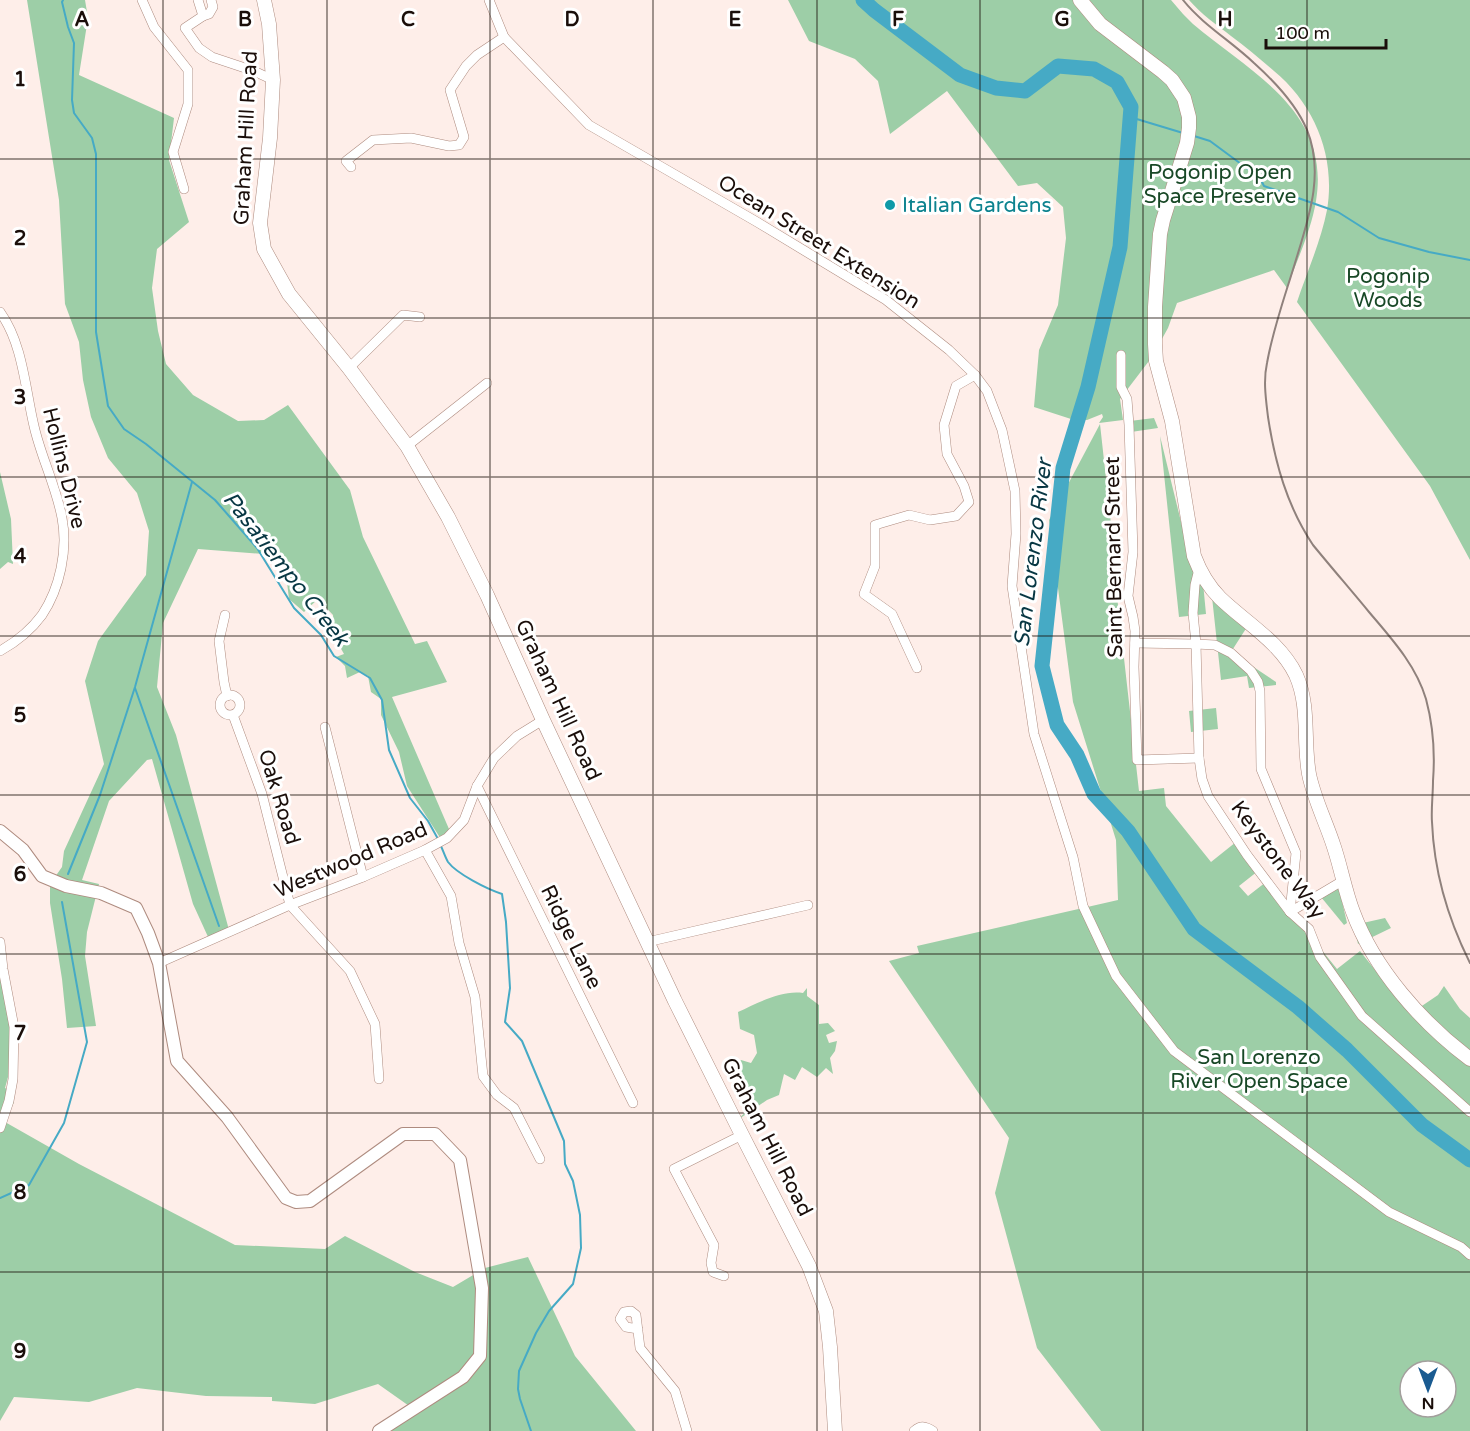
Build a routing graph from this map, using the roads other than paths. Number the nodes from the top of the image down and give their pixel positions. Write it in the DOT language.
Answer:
graph roads {
  1 [pos="142,0"];
  2 [pos="198,0"];
  3 [pos="211,0"];
  4 [pos="264,0"];
  5 [pos="489,0"];
  6 [pos="1080,0"];
  7 [pos="203,16"];
  8 [pos="504,37"];
  9 [pos="273,80"];
  10 [pos="351,167"];
  11 [pos="184,189"];
  12 [pos="0,312"];
  13 [pos="420,317"];
  14 [pos="1121,355"];
  15 [pos="349,368"];
  16 [pos="975,375"];
  17 [pos="487,383"];
  18 [pos="407,446"];
  19 [pos="1199,569"];
  20 [pos="225,615"];
  21 [pos="1135,643"];
  22 [pos="1196,644"];
  23 [pos="0,651"];
  24 [pos="917,668"];
  25 [pos="227,696"];
  26 [pos="233,715"];
  27 [pos="543,720"];
  28 [pos="326,727"];
  29 [pos="1199,758"];
  30 [pos="477,786"];
  31 [pos="0,823"];
  32 [pos="0,831"];
  33 [pos="0,843"];
  34 [pos="429,848"];
  35 [pos="22,850"];
  36 [pos="363,877"];
  37 [pos="1344,880"];
  38 [pos="290,905"];
  39 [pos="808,905"];
  40 [pos="1290,912"];
  41 [pos="0,942"];
  42 [pos="647,942"];
  43 [pos="159,963"];
  44 [pos="1470,1059"];
  45 [pos="379,1078"];
  46 [pos="633,1103"];
  47 [pos="1470,1112"];
  48 [pos="0,1128"];
  49 [pos="741,1135"];
  50 [pos="540,1159"];
  51 [pos="1470,1255"];
  52 [pos="724,1276"];
  53 [pos="638,1329"];
  54 [pos="379,1431"];
  55 [pos="687,1431"];
  56 [pos="835,1431"];
  57 [pos="914,1431"];
  58 [pos="933,1431"];
  1 -- 11 [label="street"];
  2 -- 7 [label="street"];
  3 -- 7 [label="street"];
  4 -- 9 [label="main road, Graham Hill Road"];
  5 -- 8 [label="street, Ocean Street Extension"];
  6 -- 19 [label="main road"];
  7 -- 9 [label="street"];
  8 -- 10 [label="street"];
  8 -- 16 [label="street, Ocean Street Extension"];
  9 -- 15 [label="main road, Graham Hill Road"];
  12 -- 23 [label="street, Hollins Drive"];
  13 -- 15 [label="street"];
  14 -- 21 [label="street, Saint Bernard Street"];
  15 -- 18 [label="main road, Graham Hill Road"];
  16 -- 24 [label="street"];
  16 -- 51 [label="street, Ocean Street Extension"];
  17 -- 18 [label="street"];
  18 -- 27 [label="main road, Graham Hill Road"];
  19 -- 22 [label="street, Keystone Way"];
  19 -- 37 [label="main road"];
  20 -- 25 [label="street, Oak Road"];
  21 -- 22 [label="street"];
  21 -- 29 [label="street, Saint Bernard Street"];
  22 -- 29 [label="street, Keystone Way"];
  22 -- 40 [label="street"];
  25 -- 26 [label="street, Oak Road"];
  25 -- 26 [label="street, Oak Road"];
  26 -- 38 [label="street, Oak Road"];
  27 -- 30 [label="street, Westwood Road"];
  27 -- 42 [label="main road, Graham Hill Road"];
  28 -- 36 [label="street"];
  29 -- 40 [label="street, Keystone Way"];
  30 -- 34 [label="street, Westwood Road"];
  30 -- 46 [label="street, Ridge Lane"];
  31 -- 35 [label="street"];
  32 -- 35 [label="street"];
  33 -- 35 [label="street"];
  34 -- 36 [label="street, Westwood Road"];
  34 -- 50 [label="street"];
  35 -- 43 [label="street"];
  36 -- 38 [label="street, Westwood Road"];
  37 -- 40 [label="street"];
  37 -- 44 [label="main road"];
  38 -- 43 [label="street, Westwood Road"];
  38 -- 45 [label="street, Oak Road"];
  39 -- 42 [label="street"];
  40 -- 47 [label="street, Keystone Way"];
  41 -- 48 [label="street"];
  42 -- 49 [label="main road, Graham Hill Road"];
  43 -- 54 [label="street"];
  49 -- 52 [label="street"];
  49 -- 56 [label="main road, Graham Hill Road"];
  53 -- 55 [label="street"];
  57 -- 58 [label="street"];
}
